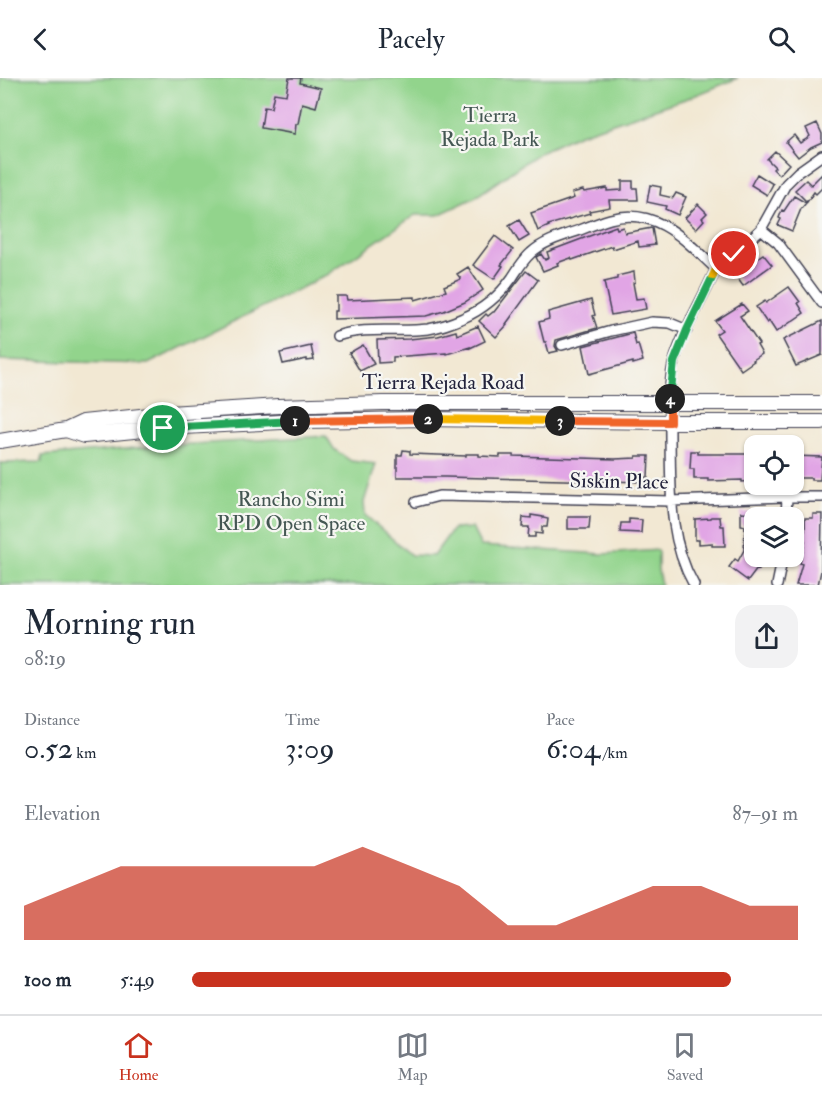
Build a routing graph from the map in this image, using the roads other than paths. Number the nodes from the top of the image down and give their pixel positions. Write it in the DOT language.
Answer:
graph roads {
  1 [pos="822,155"];
  2 [pos="761,229"];
  3 [pos="716,269"];
  4 [pos="822,303"];
  5 [pos="687,330"];
  6 [pos="337,336"];
  7 [pos="562,345"];
  8 [pos="822,403"];
  9 [pos="670,404"];
  10 [pos="670,422"];
  11 [pos="822,422"];
  12 [pos="66,430"];
  13 [pos="0,441"];
  14 [pos="787,497"];
  15 [pos="822,497"];
  16 [pos="671,501"];
  17 [pos="416,502"];
  18 [pos="787,507"];
  19 [pos="781,567"];
  20 [pos="694,585"];
  21 [pos="777,585"];
  1 -- 2 [label="street"];
  2 -- 3 [label="street"];
  2 -- 4 [label="street"];
  3 -- 5 [label="street"];
  3 -- 6 [label="street"];
  5 -- 7 [label="street"];
  5 -- 9 [label="street"];
  8 -- 9 [label="main road, Tierra Rejada Road"];
  9 -- 10 [label="street"];
  9 -- 12 [label="main road, Tierra Rejada Road"];
  10 -- 11 [label="main road, Tierra Rejada Road"];
  10 -- 12 [label="main road, Tierra Rejada Road"];
  10 -- 16 [label="street"];
  12 -- 13 [label="main road, Tierra Rejada Road"];
  14 -- 15 [label="street, Siskin Place"];
  14 -- 16 [label="street, Siskin Place"];
  14 -- 18 [label="street"];
  16 -- 17 [label="street, Siskin Place"];
  16 -- 20 [label="street"];
  19 -- 21 [label="street"];
}
